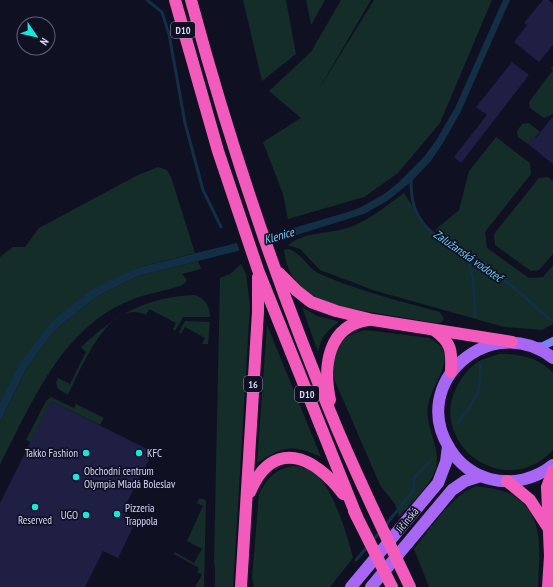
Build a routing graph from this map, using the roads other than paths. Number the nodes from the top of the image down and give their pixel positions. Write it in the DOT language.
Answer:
graph roads {
  1 [pos="175,0"];
  2 [pos="192,0"];
  3 [pos="273,265"];
  4 [pos="258,270"];
  5 [pos="373,320"];
  6 [pos="433,330"];
  7 [pos="553,341"];
  8 [pos="512,342"];
  9 [pos="533,347"];
  10 [pos="553,358"];
  11 [pos="451,372"];
  12 [pos="336,426"];
  13 [pos="448,446"];
  14 [pos="553,465"];
  15 [pos="553,471"];
  16 [pos="481,476"];
  17 [pos="507,482"];
  18 [pos="247,498"];
  19 [pos="357,517"];
  20 [pos="548,527"];
  21 [pos="241,581"];
  22 [pos="245,587"];
  23 [pos="351,587"];
  24 [pos="371,587"];
  25 [pos="392,587"];
  26 [pos="410,587"];
  27 [pos="548,587"];
  1 -- 4 [label="highway, D10"];
  2 -- 3 [label="highway, D10"];
  3 -- 5 [label="highway"];
  3 -- 12 [label="highway, D10"];
  4 -- 18 [label="highway, 16"];
  4 -- 19 [label="highway, D10"];
  5 -- 6 [label="highway"];
  5 -- 12 [label="highway"];
  6 -- 8 [label="highway"];
  6 -- 11 [label="highway"];
  7 -- 9 [label="street"];
  8 -- 9 [label="main road"];
  8 -- 11 [label="main road"];
  9 -- 10 [label="main road"];
  11 -- 13 [label="main road"];
  12 -- 26 [label="highway, D10"];
  13 -- 16 [label="main road"];
  13 -- 23 [label="main road, Jičínská"];
  14 -- 17 [label="main road"];
  15 -- 20 [label="highway"];
  16 -- 17 [label="main road"];
  16 -- 24 [label="main road, Jičínská"];
  17 -- 20 [label="highway"];
  18 -- 19 [label="highway"];
  18 -- 21 [label="highway, 16"];
  19 -- 25 [label="highway, D10"];
  20 -- 27 [label="highway"];
  21 -- 22 [label="highway"];
}
